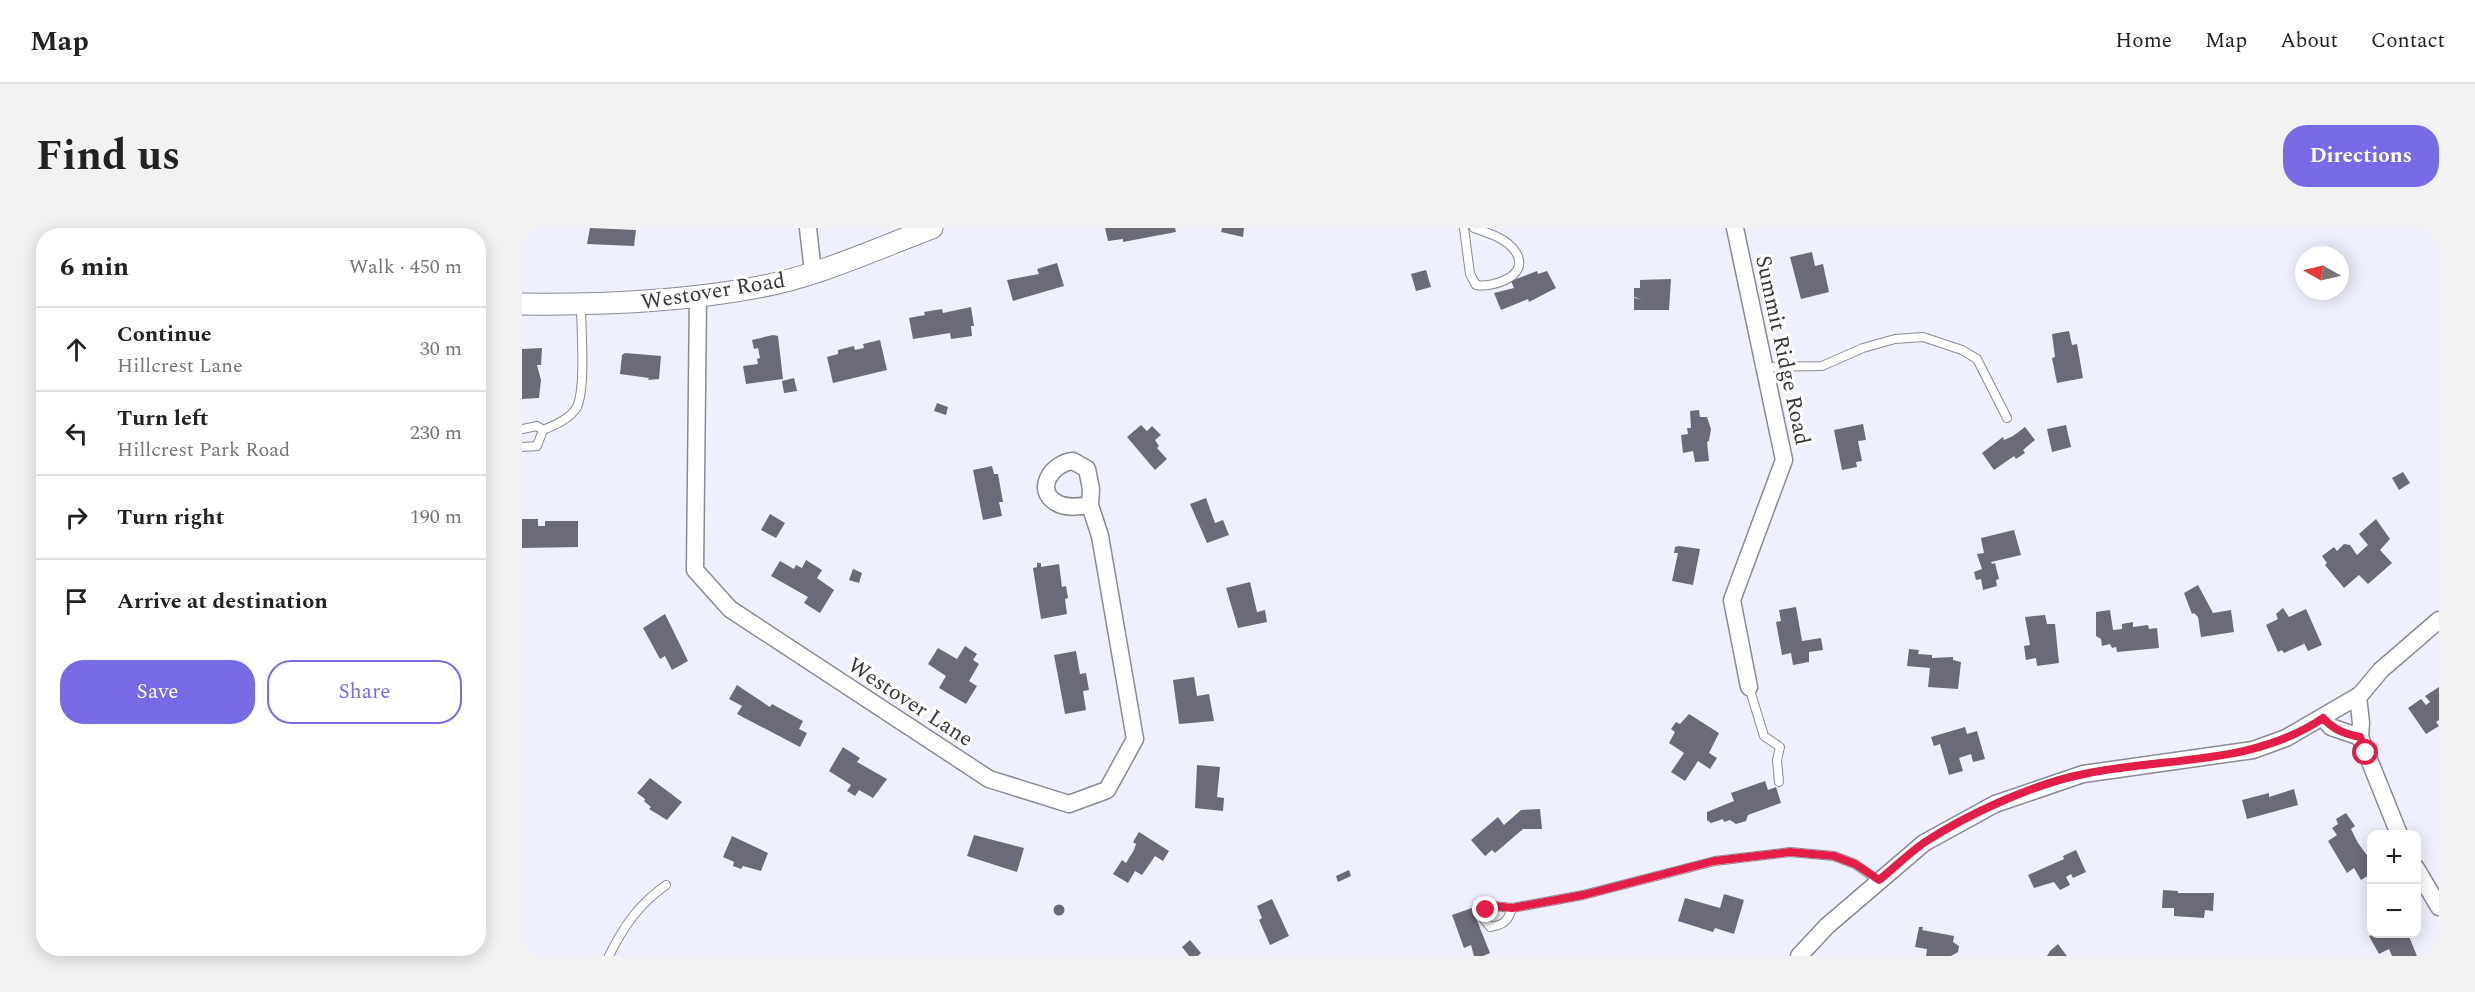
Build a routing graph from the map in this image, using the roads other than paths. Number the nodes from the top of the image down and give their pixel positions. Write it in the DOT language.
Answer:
graph roads {
  1 [pos="807,228"];
  2 [pos="932,228"];
  3 [pos="1464,228"];
  4 [pos="1474,228"];
  5 [pos="1735,228"];
  6 [pos="813,272"];
  7 [pos="699,296"];
  8 [pos="522,304"];
  9 [pos="582,304"];
  10 [pos="1764,367"];
  11 [pos="2007,418"];
  12 [pos="522,429"];
  13 [pos="543,430"];
  14 [pos="522,447"];
  15 [pos="1090,505"];
  16 [pos="2439,620"];
  17 [pos="1749,687"];
  18 [pos="2358,696"];
  19 [pos="2323,718"];
  20 [pos="2360,737"];
  21 [pos="1779,782"];
  22 [pos="2397,830"];
  23 [pos="2421,877"];
  24 [pos="1879,880"];
  25 [pos="666,885"];
  26 [pos="1512,908"];
  27 [pos="2439,908"];
  28 [pos="609,956"];
  29 [pos="1799,956"];
  1 -- 6 [label="street"];
  2 -- 6 [label="street, Westover Road"];
  3 -- 4 [label="lane"];
  5 -- 10 [label="street, Summit Ridge Road"];
  6 -- 7 [label="street, Westover Road"];
  7 -- 9 [label="street, Westover Road"];
  7 -- 15 [label="street, Westover Lane"];
  8 -- 9 [label="street, Westover Road"];
  9 -- 13 [label="lane"];
  10 -- 11 [label="lane"];
  10 -- 17 [label="street, Summit Ridge Road"];
  12 -- 13 [label="lane"];
  13 -- 14 [label="lane"];
  16 -- 18 [label="street"];
  17 -- 21 [label="lane"];
  18 -- 19 [label="street"];
  18 -- 20 [label="street"];
  19 -- 20 [label="street"];
  19 -- 24 [label="street"];
  20 -- 22 [label="street"];
  23 -- 27 [label="street"];
  24 -- 26 [label="lane"];
  24 -- 29 [label="street"];
  25 -- 28 [label="lane"];
}
